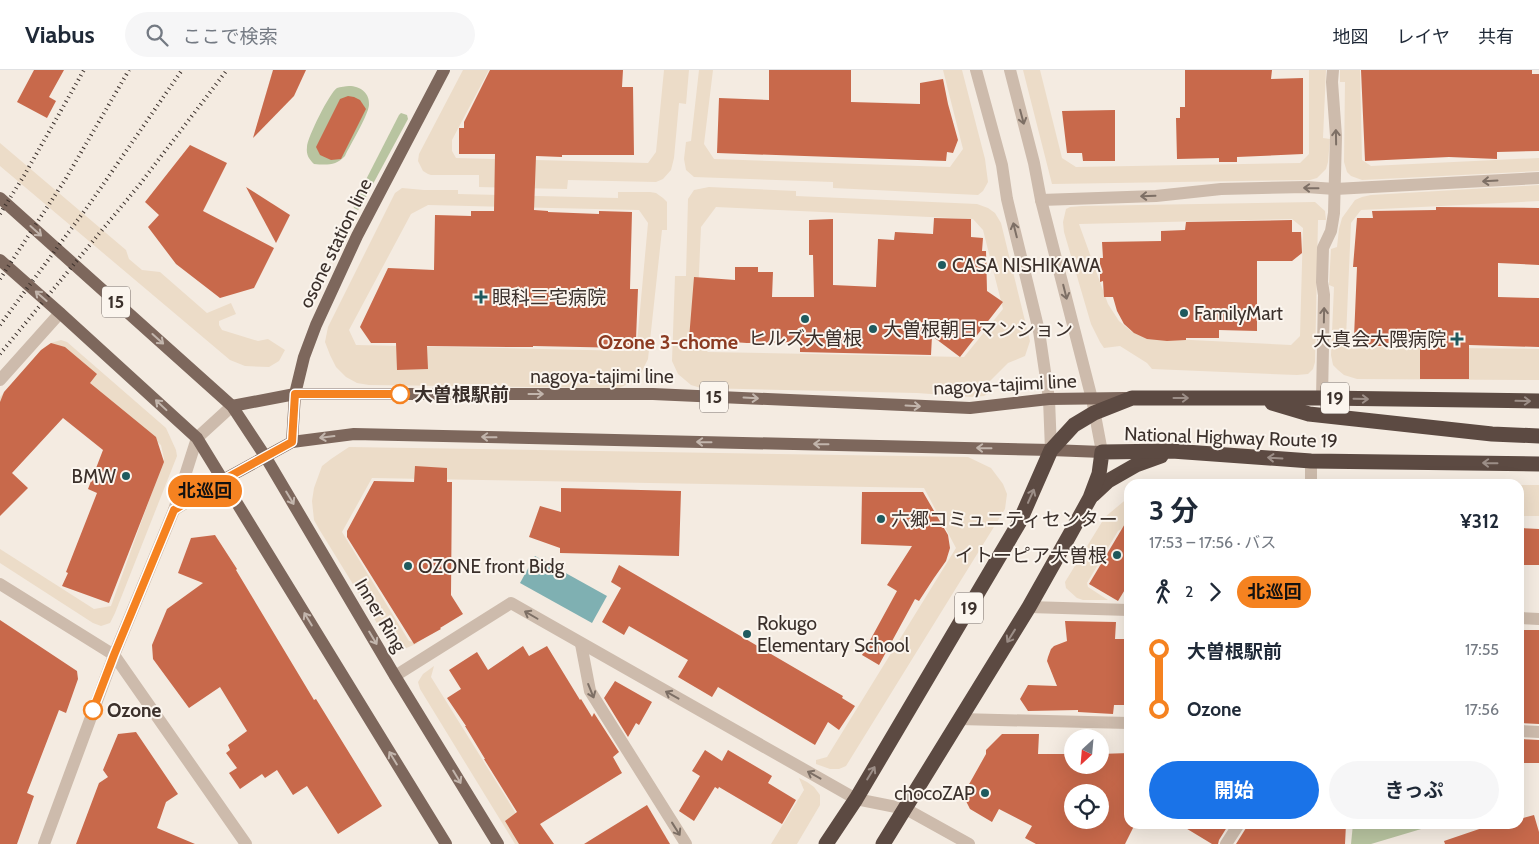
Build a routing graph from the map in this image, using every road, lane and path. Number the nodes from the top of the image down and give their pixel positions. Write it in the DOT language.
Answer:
graph roads {
  1 [pos="444,70"];
  2 [pos="976,70"];
  3 [pos="1010,70"];
  4 [pos="1333,70"];
  5 [pos="1539,178"];
  6 [pos="1335,188"];
  7 [pos="0,198"];
  8 [pos="1041,200"];
  9 [pos="0,260"];
  10 [pos="60,313"];
  11 [pos="0,380"];
  12 [pos="295,394"];
  13 [pos="1254,398"];
  14 [pos="1322,398"];
  15 [pos="1049,399"];
  16 [pos="1539,401"];
  17 [pos="232,406"];
  18 [pos="1093,406"];
  19 [pos="1539,436"];
  20 [pos="197,438"];
  21 [pos="292,442"];
  22 [pos="1052,450"];
  23 [pos="1102,452"];
  24 [pos="1172,452"];
  25 [pos="265,456"];
  26 [pos="1311,461"];
  27 [pos="1539,464"];
  28 [pos="1311,479"];
  29 [pos="223,480"];
  30 [pos="1090,498"];
  31 [pos="174,510"];
  32 [pos="0,584"];
  33 [pos="1029,607"];
  34 [pos="1124,610"];
  35 [pos="1524,618"];
  36 [pos="1539,619"];
  37 [pos="581,644"];
  38 [pos="114,655"];
  39 [pos="395,676"];
  40 [pos="959,719"];
  41 [pos="1124,723"];
  42 [pos="1524,731"];
  43 [pos="1539,732"];
  44 [pos="856,799"];
  45 [pos="906,809"];
  46 [pos="1236,829"];
  47 [pos="442,843"];
  48 [pos="44,844"];
  49 [pos="246,844"];
  50 [pos="498,844"];
  51 [pos="686,844"];
  52 [pos="826,844"];
  53 [pos="883,844"];
  54 [pos="968,844"];
  55 [pos="1226,844"];
  1 -- 12 [label="main road, osone station line"];
  15 -- 2 [label="street, one-way"];
  3 -- 8 [label="street, one-way"];
  6 -- 4 [label="street, one-way"];
  5 -- 6 [label="street, one-way"];
  6 -- 8 [label="street, one-way"];
  14 -- 6 [label="street, one-way"];
  7 -- 17 [label="main road, 15, one-way"];
  8 -- 18 [label="street, one-way"];
  10 -- 9 [label="main road, 15, one-way"];
  10 -- 11 [label="street"];
  20 -- 10 [label="main road, 15, one-way"];
  12 -- 15 [label="main road, nagoya-tajimi line / 15, one-way"];
  12 -- 17 [label="main road, nagoya-tajimi line / 15"];
  12 -- 21 [label="main road, osone station line"];
  13 -- 14 [label="highway, National Highway Route 19 / 19"];
  18 -- 13 [label="highway, National Highway Route 19 / 19, one-way"];
  13 -- 19 [label="highway"];
  14 -- 16 [label="highway, National Highway Route 19 / 19, one-way"];
  15 -- 18 [label="main road, nagoya-tajimi line / 15"];
  15 -- 22 [label="street"];
  17 -- 20 [label="street"];
  17 -- 25 [label="main road, Inner Ring / 15"];
  18 -- 22 [label="highway, National Highway Route 19 / 19"];
  18 -- 23 [label="street"];
  20 -- 29 [label="main road, 15"];
  20 -- 31 [label="street"];
  22 -- 21 [label="main road, one-way"];
  21 -- 25 [label="main road"];
  22 -- 23 [label="main road"];
  44 -- 22 [label="highway, National Highway Route 19 / 19, one-way"];
  23 -- 24 [label="highway, National Highway Route 19"];
  23 -- 30 [label="highway, National Highway Route 19"];
  26 -- 24 [label="highway, National Highway Route 19, one-way"];
  24 -- 30 [label="highway"];
  25 -- 29 [label="main road"];
  25 -- 39 [label="main road, Inner Ring, one-way"];
  27 -- 26 [label="highway, National Highway Route 19, one-way"];
  26 -- 28 [label="street"];
  29 -- 31 [label="street"];
  47 -- 29 [label="main road, one-way"];
  30 -- 33 [label="highway, National Highway Route 19"];
  31 -- 38 [label="street"];
  32 -- 38 [label="street"];
  33 -- 34 [label="street"];
  33 -- 40 [label="highway, National Highway Route 19, one-way"];
  35 -- 36 [label="street"];
  37 -- 39 [label="street, one-way"];
  44 -- 37 [label="street, one-way"];
  37 -- 51 [label="street, one-way"];
  38 -- 48 [label="street"];
  38 -- 49 [label="street"];
  39 -- 50 [label="main road, Inner Ring, one-way"];
  40 -- 41 [label="street"];
  40 -- 45 [label="highway, National Highway Route 19"];
  42 -- 43 [label="street"];
  44 -- 45 [label="street"];
  44 -- 52 [label="highway, National Highway Route 19 / 19"];
  45 -- 53 [label="highway, National Highway Route 19"];
  45 -- 54 [label="street"];
  46 -- 55 [label="street"];
}
